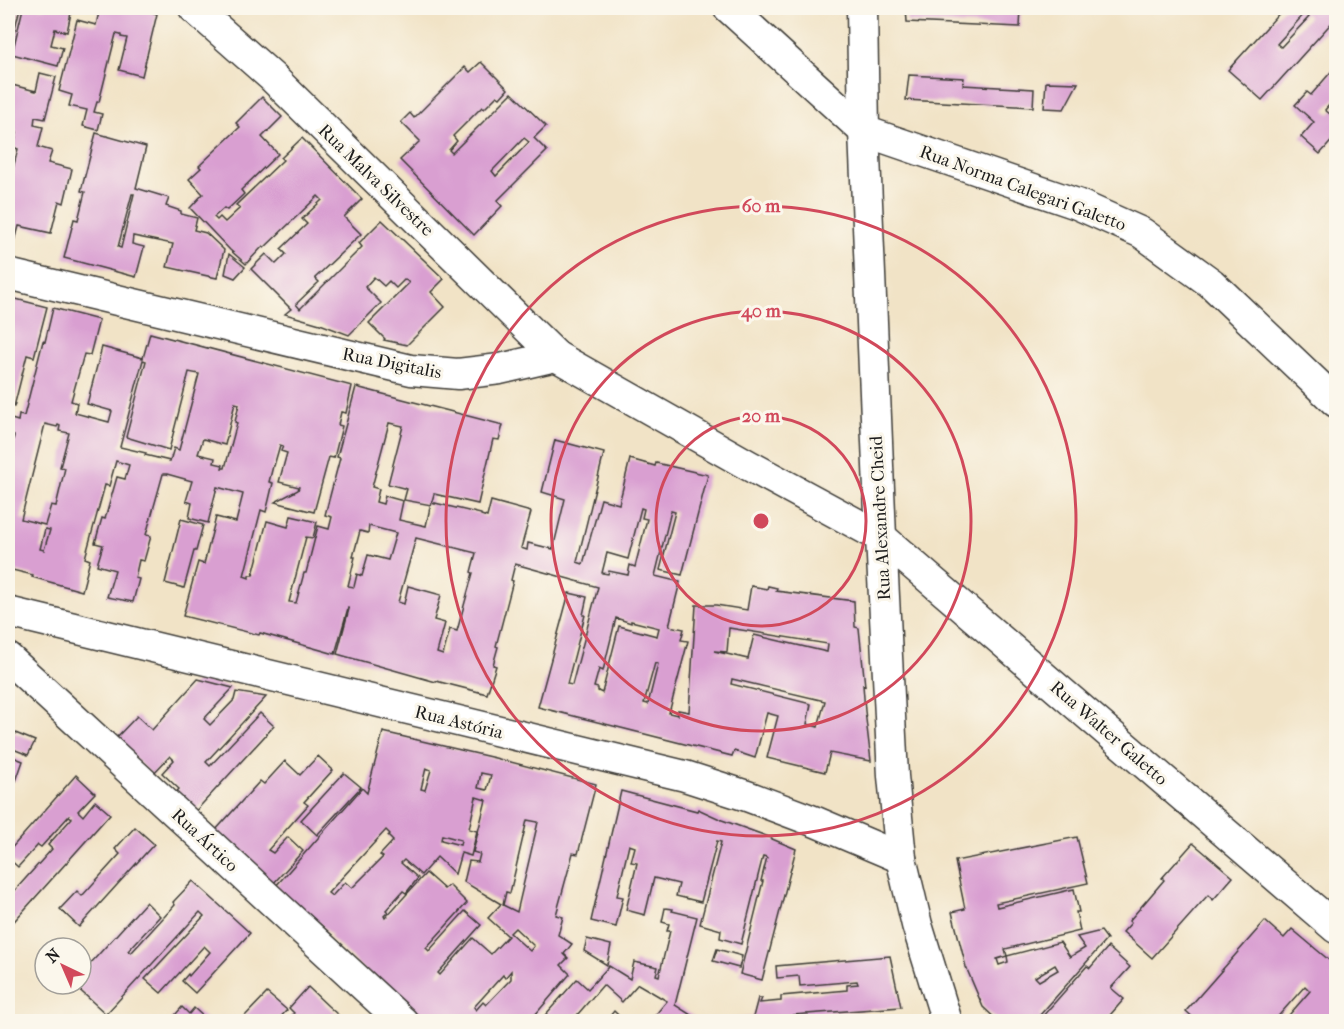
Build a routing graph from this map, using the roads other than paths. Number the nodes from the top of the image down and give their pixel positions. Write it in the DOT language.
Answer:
graph roads {
  1 [pos="194,8"];
  2 [pos="729,8"];
  3 [pos="862,8"];
  4 [pos="864,131"];
  5 [pos="8,274"];
  6 [pos="556,356"];
  7 [pos="1336,402"];
  8 [pos="881,537"];
  9 [pos="8,612"];
  10 [pos="8,658"];
  11 [pos="901,858"];
  12 [pos="1336,928"];
  13 [pos="403,1022"];
  14 [pos="947,1022"];
  1 -- 6 [label="street, Rua Malva Silvestre"];
  2 -- 4 [label="street"];
  3 -- 4 [label="street, Rua Alexandre Cheid"];
  4 -- 7 [label="street, Rua Norma Calegari Galetto"];
  4 -- 8 [label="street, Rua Alexandre Cheid"];
  5 -- 6 [label="street, Rua Digitalis"];
  6 -- 8 [label="street"];
  8 -- 11 [label="street, Rua Alexandre Cheid"];
  8 -- 12 [label="street, Rua Walter Galetto"];
  9 -- 11 [label="street, Rua Astória"];
  10 -- 13 [label="street, Rua Ártico"];
  11 -- 14 [label="street, Rua Alexandre Cheid"];
}
